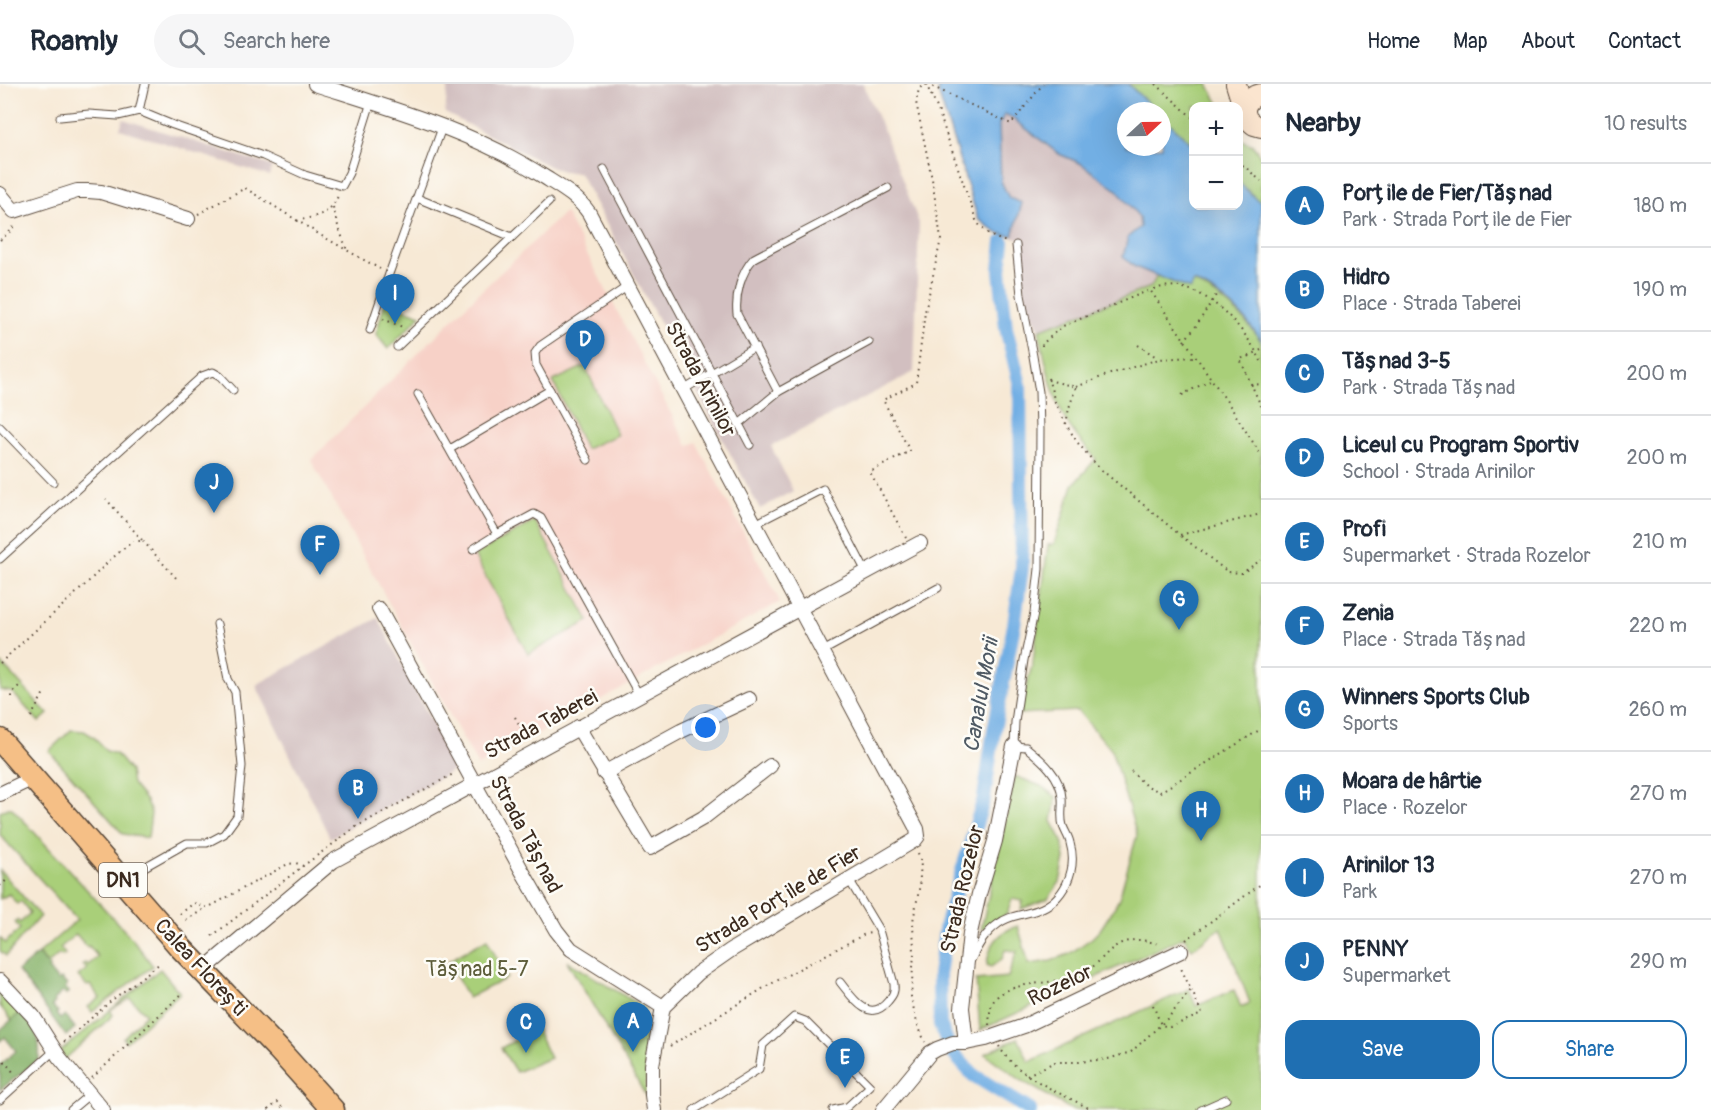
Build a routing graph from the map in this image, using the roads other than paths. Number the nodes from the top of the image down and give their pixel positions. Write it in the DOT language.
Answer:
graph roads {
  1 [pos="145,84"];
  2 [pos="315,84"];
  3 [pos="1236,84"];
  4 [pos="1249,84"];
  5 [pos="1261,94"];
  6 [pos="371,102"];
  7 [pos="139,111"];
  8 [pos="60,117"];
  9 [pos="1255,124"];
  10 [pos="443,125"];
  11 [pos="604,169"];
  12 [pos="888,188"];
  13 [pos="0,194"];
  14 [pos="417,198"];
  15 [pos="549,202"];
  16 [pos="188,219"];
  17 [pos="512,237"];
  18 [pos="1014,244"];
  19 [pos="628,286"];
  20 [pos="370,330"];
  21 [pos="869,342"];
  22 [pos="397,347"];
  23 [pos="754,347"];
  24 [pos="711,372"];
  25 [pos="233,390"];
  26 [pos="550,390"];
  27 [pos="683,390"];
  28 [pos="778,392"];
  29 [pos="418,394"];
  30 [pos="739,424"];
  31 [pos="0,427"];
  32 [pos="750,445"];
  33 [pos="450,449"];
  34 [pos="588,460"];
  35 [pos="53,482"];
  36 [pos="755,524"];
  37 [pos="497,534"];
  38 [pos="915,546"];
  39 [pos="472,549"];
  40 [pos="0,559"];
  41 [pos="866,572"];
  42 [pos="938,588"];
  43 [pos="799,607"];
  44 [pos="379,609"];
  45 [pos="217,624"];
  46 [pos="823,651"];
  47 [pos="639,695"];
  48 [pos="749,699"];
  49 [pos="578,727"];
  50 [pos="0,740"];
  51 [pos="1014,746"];
  52 [pos="770,766"];
  53 [pos="604,772"];
  54 [pos="475,783"];
  55 [pos="43,790"];
  56 [pos="0,794"];
  57 [pos="916,838"];
  58 [pos="121,878"];
  59 [pos="849,880"];
  60 [pos="1176,953"];
  61 [pos="202,971"];
  62 [pos="964,974"];
  63 [pos="0,981"];
  64 [pos="840,982"];
  65 [pos="663,1007"];
  66 [pos="959,1043"];
  67 [pos="278,1048"];
  68 [pos="55,1050"];
  69 [pos="90,1094"];
  70 [pos="1226,1099"];
  71 [pos="0,1100"];
  72 [pos="71,1110"];
  73 [pos="103,1110"];
  74 [pos="320,1110"];
  75 [pos="333,1110"];
  76 [pos="351,1110"];
  77 [pos="654,1110"];
  78 [pos="694,1110"];
  79 [pos="833,1110"];
  80 [pos="883,1110"];
  81 [pos="1201,1110"];
  1 -- 7 [label="lane"];
  2 -- 6 [label="street, Strada Arinilor"];
  3 -- 9 [label="main road"];
  4 -- 5 [label="main road"];
  5 -- 9 [label="main road"];
  6 -- 7 [label="lane"];
  6 -- 10 [label="street, Strada Arinilor"];
  7 -- 8 [label="lane"];
  10 -- 14 [label="lane"];
  10 -- 19 [label="street, Strada Arinilor"];
  11 -- 24 [label="lane"];
  12 -- 23 [label="lane"];
  13 -- 16 [label="street"];
  14 -- 17 [label="lane"];
  14 -- 20 [label="lane"];
  15 -- 17 [label="lane"];
  17 -- 22 [label="lane"];
  18 -- 51 [label="lane"];
  19 -- 26 [label="lane"];
  19 -- 27 [label="street, Strada Arinilor"];
  21 -- 28 [label="lane"];
  23 -- 24 [label="lane"];
  23 -- 28 [label="lane"];
  24 -- 27 [label="lane"];
  24 -- 30 [label="lane"];
  25 -- 40 [label="lane"];
  26 -- 33 [label="lane"];
  26 -- 34 [label="lane"];
  27 -- 36 [label="street, Strada Arinilor"];
  28 -- 30 [label="lane"];
  29 -- 33 [label="lane"];
  30 -- 32 [label="lane"];
  31 -- 35 [label="lane"];
  33 -- 37 [label="lane"];
  36 -- 41 [label="lane"];
  36 -- 43 [label="street, Strada Arinilor"];
  37 -- 39 [label="lane"];
  37 -- 47 [label="lane"];
  38 -- 41 [label="street, Strada Taberei"];
  41 -- 43 [label="street, Strada Taberei"];
  42 -- 46 [label="lane"];
  43 -- 46 [label="street, Strada Arinilor"];
  43 -- 47 [label="street, Strada Taberei"];
  44 -- 54 [label="street, Strada Tășnad"];
  45 -- 58 [label="lane"];
  46 -- 57 [label="street, Strada Arinilor"];
  47 -- 49 [label="street, Strada Taberei"];
  48 -- 53 [label="street"];
  49 -- 53 [label="street"];
  49 -- 54 [label="street, Strada Taberei"];
  50 -- 55 [label="main road, Calea Florești / DN1"];
  51 -- 62 [label="street, Strada Rozelor"];
  51 -- 62 [label="lane"];
  52 -- 53 [label="street"];
  54 -- 61 [label="street, Strada Taberei"];
  54 -- 65 [label="street, Strada Tășnad"];
  55 -- 56 [label="street"];
  55 -- 58 [label="main road, Calea Florești / DN1"];
  57 -- 59 [label="street, Strada Porțile de Fier"];
  58 -- 61 [label="main road, Calea Florești / DN1"];
  59 -- 64 [label="lane"];
  59 -- 65 [label="street, Strada Porțile de Fier"];
  60 -- 66 [label="street, Rozelor"];
  61 -- 67 [label="main road, Calea Florești / DN1"];
  62 -- 66 [label="street, Strada Rozelor"];
  63 -- 68 [label="street"];
  65 -- 77 [label="street"];
  66 -- 80 [label="street"];
  67 -- 74 [label="main road"];
  67 -- 75 [label="main road, Calea Florești / DN1"];
  67 -- 76 [label="main road"];
  68 -- 69 [label="street"];
  68 -- 71 [label="lane"];
  69 -- 72 [label="lane"];
  69 -- 73 [label="street"];
  70 -- 81 [label="lane"];
  78 -- 79 [label="lane"];
}
